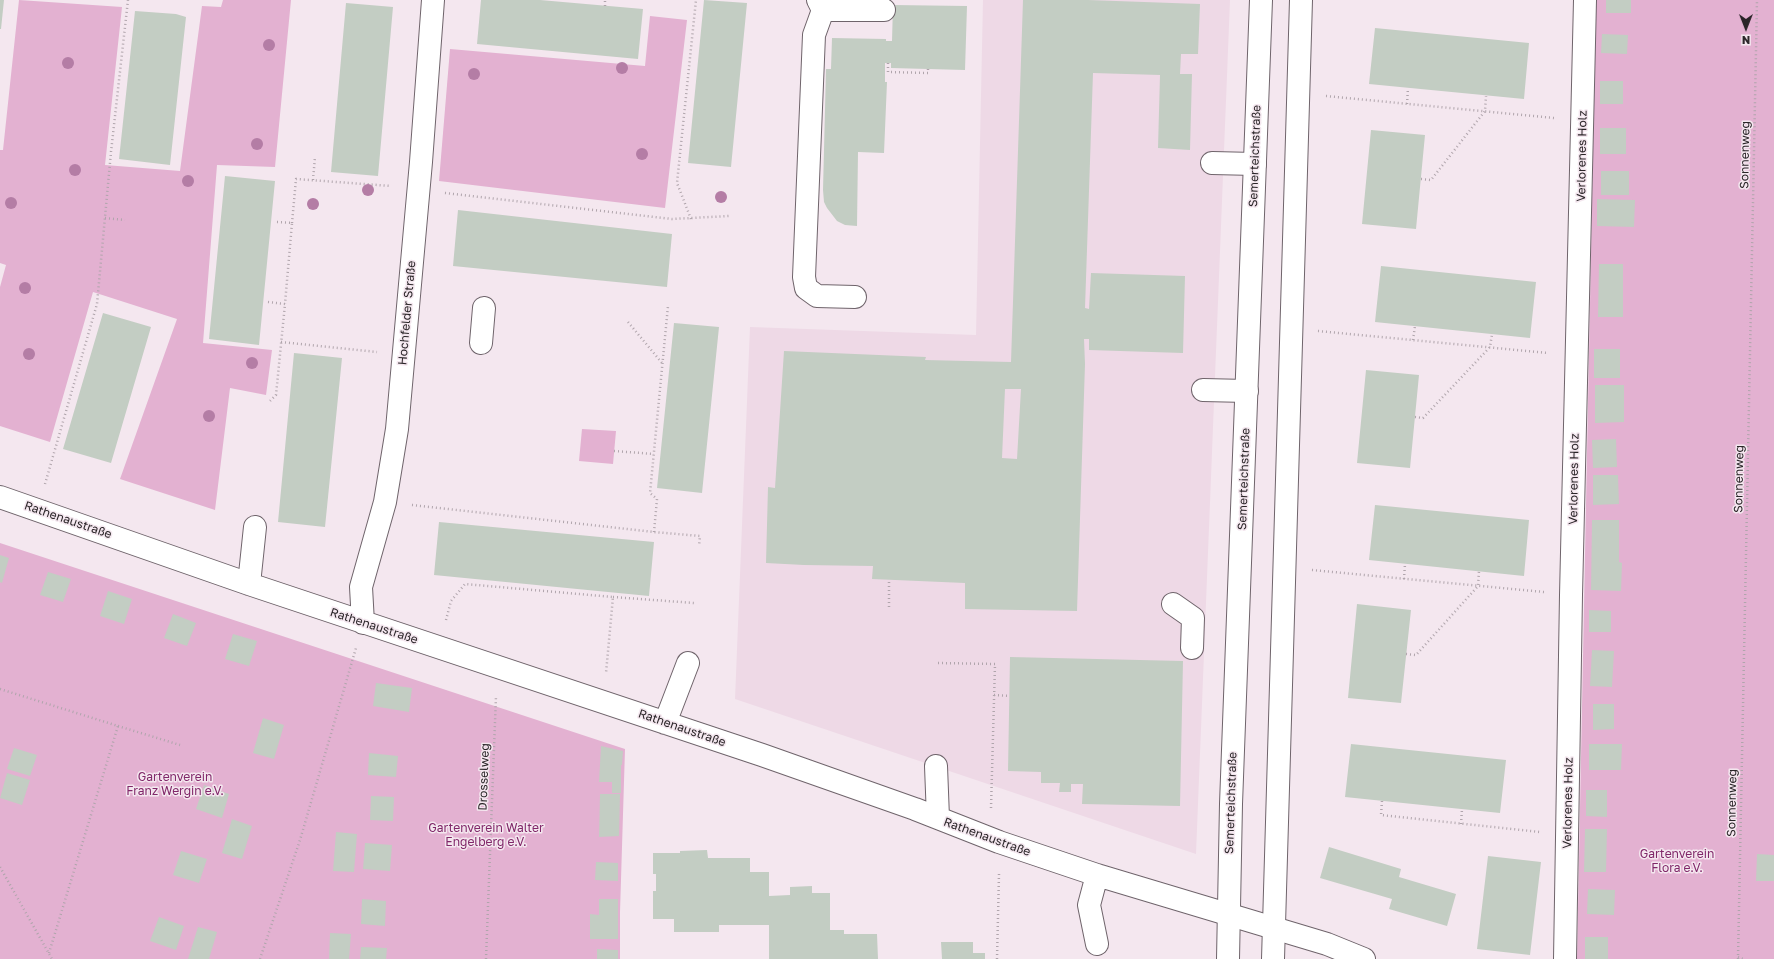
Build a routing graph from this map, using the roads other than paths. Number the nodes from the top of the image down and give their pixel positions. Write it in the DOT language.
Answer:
graph roads {
  1 [pos="433,0"];
  2 [pos="1262,0"];
  3 [pos="1301,0"];
  4 [pos="1585,0"];
  5 [pos="821,5"];
  6 [pos="884,10"];
  7 [pos="1212,163"];
  8 [pos="1255,164"];
  9 [pos="856,297"];
  10 [pos="484,308"];
  11 [pos="481,343"];
  12 [pos="1203,390"];
  13 [pos="1247,391"];
  14 [pos="0,496"];
  15 [pos="255,527"];
  16 [pos="249,584"];
  17 [pos="1173,604"];
  18 [pos="363,623"];
  19 [pos="1192,648"];
  20 [pos="688,662"];
  21 [pos="666,723"];
  22 [pos="936,766"];
  23 [pos="938,818"];
  24 [pos="1097,875"];
  25 [pos="1228,914"];
  26 [pos="1274,928"];
  27 [pos="1097,944"];
  28 [pos="1228,959"];
  29 [pos="1273,959"];
  30 [pos="1364,959"];
  31 [pos="1565,959"];
  1 -- 18 [label="street, Hochfelder Straße"];
  2 -- 8 [label="street, Semerteichstraße"];
  3 -- 26 [label="street"];
  4 -- 31 [label="street, Verlorenes Holz"];
  5 -- 6 [label="street"];
  5 -- 9 [label="street"];
  7 -- 8 [label="street"];
  8 -- 13 [label="street, Semerteichstraße"];
  10 -- 11 [label="street"];
  12 -- 13 [label="street"];
  13 -- 25 [label="street, Semerteichstraße"];
  14 -- 16 [label="street, Rathenaustraße"];
  15 -- 16 [label="street"];
  16 -- 18 [label="street, Rathenaustraße"];
  17 -- 19 [label="street"];
  18 -- 21 [label="street, Rathenaustraße"];
  20 -- 21 [label="street"];
  21 -- 23 [label="street, Rathenaustraße"];
  22 -- 23 [label="street"];
  23 -- 24 [label="street, Rathenaustraße"];
  24 -- 25 [label="street, Rathenaustraße"];
  24 -- 27 [label="street"];
  25 -- 26 [label="street, Rathenaustraße"];
  25 -- 28 [label="street, Semerteichstraße"];
  26 -- 29 [label="street"];
  26 -- 30 [label="street, Rathenaustraße"];
}
